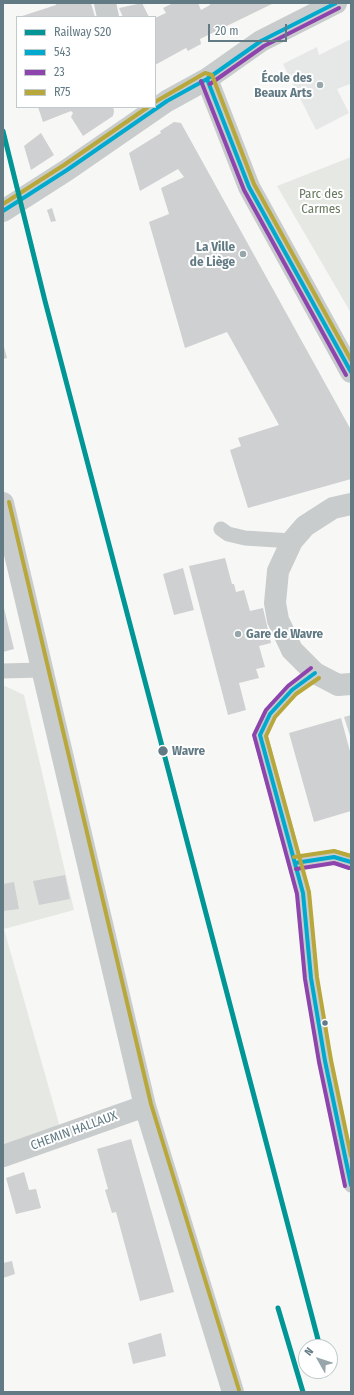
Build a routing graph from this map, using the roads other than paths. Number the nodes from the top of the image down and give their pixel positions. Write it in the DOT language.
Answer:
graph roads {
  1 [pos="106,3"];
  2 [pos="336,3"];
  3 [pos="108,16"];
  4 [pos="207,79"];
  5 [pos="156,106"];
  6 [pos="150,108"];
  7 [pos="136,114"];
  8 [pos="3,211"];
  9 [pos="351,372"];
  10 [pos="3,502"];
  11 [pos="351,504"];
  12 [pos="221,529"];
  13 [pos="292,541"];
  14 [pos="41,670"];
  15 [pos="3,671"];
  16 [pos="315,673"];
  17 [pos="351,684"];
  18 [pos="351,862"];
  19 [pos="295,864"];
  20 [pos="145,1106"];
  21 [pos="3,1156"];
  22 [pos="351,1185"];
  23 [pos="234,1392"];
  1 -- 3 [label="street"];
  2 -- 4 [label="street"];
  4 -- 5 [label="street"];
  4 -- 9 [label="street"];
  6 -- 7 [label="street"];
  7 -- 8 [label="street"];
  10 -- 14 [label="street"];
  11 -- 13 [label="street"];
  12 -- 13 [label="lane"];
  13 -- 16 [label="street"];
  14 -- 15 [label="lane"];
  14 -- 20 [label="street"];
  16 -- 17 [label="street"];
  16 -- 19 [label="lane"];
  18 -- 19 [label="lane"];
  19 -- 22 [label="lane"];
  20 -- 21 [label="street, CHEMIN HALLAUX"];
  20 -- 23 [label="street"];
}
